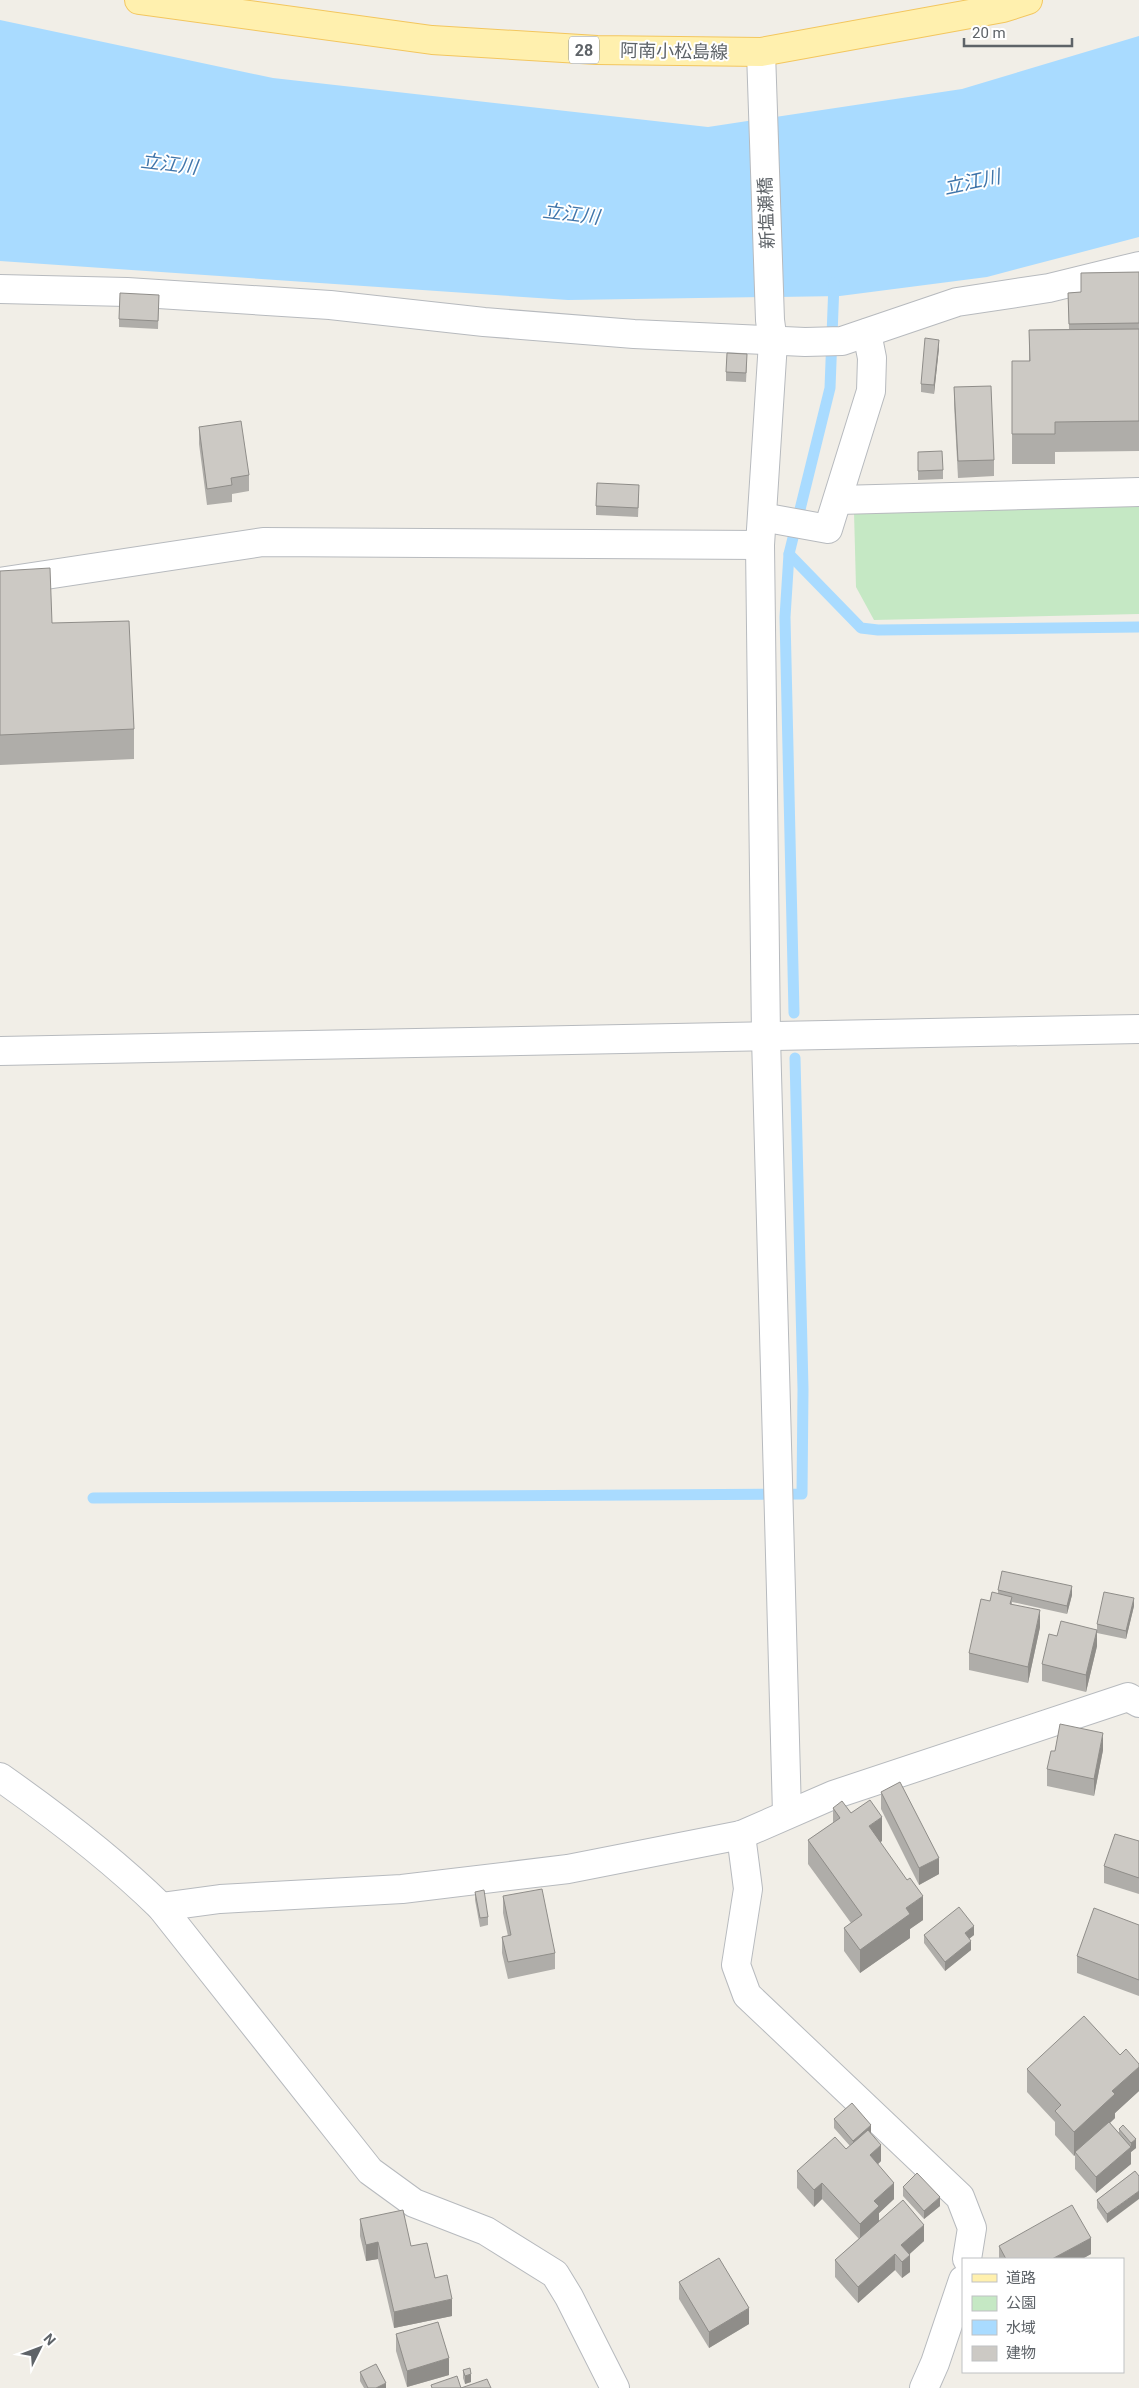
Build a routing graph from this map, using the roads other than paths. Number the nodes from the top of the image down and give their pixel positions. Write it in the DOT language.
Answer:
graph roads {
  1 [pos="139,0"];
  2 [pos="1028,0"];
  3 [pos="761,52"];
  4 [pos="1139,266"];
  5 [pos="0,289"];
  6 [pos="771,331"];
  7 [pos="854,337"];
  8 [pos="1139,492"];
  9 [pos="838,500"];
  10 [pos="770,518"];
  11 [pos="760,545"];
  12 [pos="0,582"];
  13 [pos="1139,1029"];
  14 [pos="766,1038"];
  15 [pos="0,1051"];
  16 [pos="1139,1703"];
  17 [pos="0,1777"];
  18 [pos="787,1814"];
  19 [pos="741,1835"];
  20 [pos="161,1907"];
  21 [pos="967,2258"];
  22 [pos="962,2283"];
  23 [pos="615,2388"];
  24 [pos="924,2388"];
  1 -- 3 [label="main road, 阿南小松島線 / 28"];
  2 -- 3 [label="main road, 阿南小松島線 / 28"];
  3 -- 6 [label="street, 新塩瀬橋"];
  4 -- 7 [label="street"];
  5 -- 6 [label="street"];
  6 -- 7 [label="street"];
  6 -- 10 [label="street, 新塩瀬橋"];
  7 -- 9 [label="street"];
  8 -- 9 [label="street"];
  9 -- 10 [label="street"];
  10 -- 11 [label="street, 新塩瀬橋"];
  11 -- 12 [label="street"];
  11 -- 14 [label="street, 新塩瀬橋"];
  13 -- 14 [label="street"];
  14 -- 15 [label="street"];
  14 -- 18 [label="street, 新塩瀬橋"];
  16 -- 18 [label="street"];
  17 -- 20 [label="street"];
  18 -- 19 [label="street"];
  19 -- 20 [label="street"];
  19 -- 21 [label="street"];
  20 -- 23 [label="street"];
  22 -- 24 [label="street"];
}
